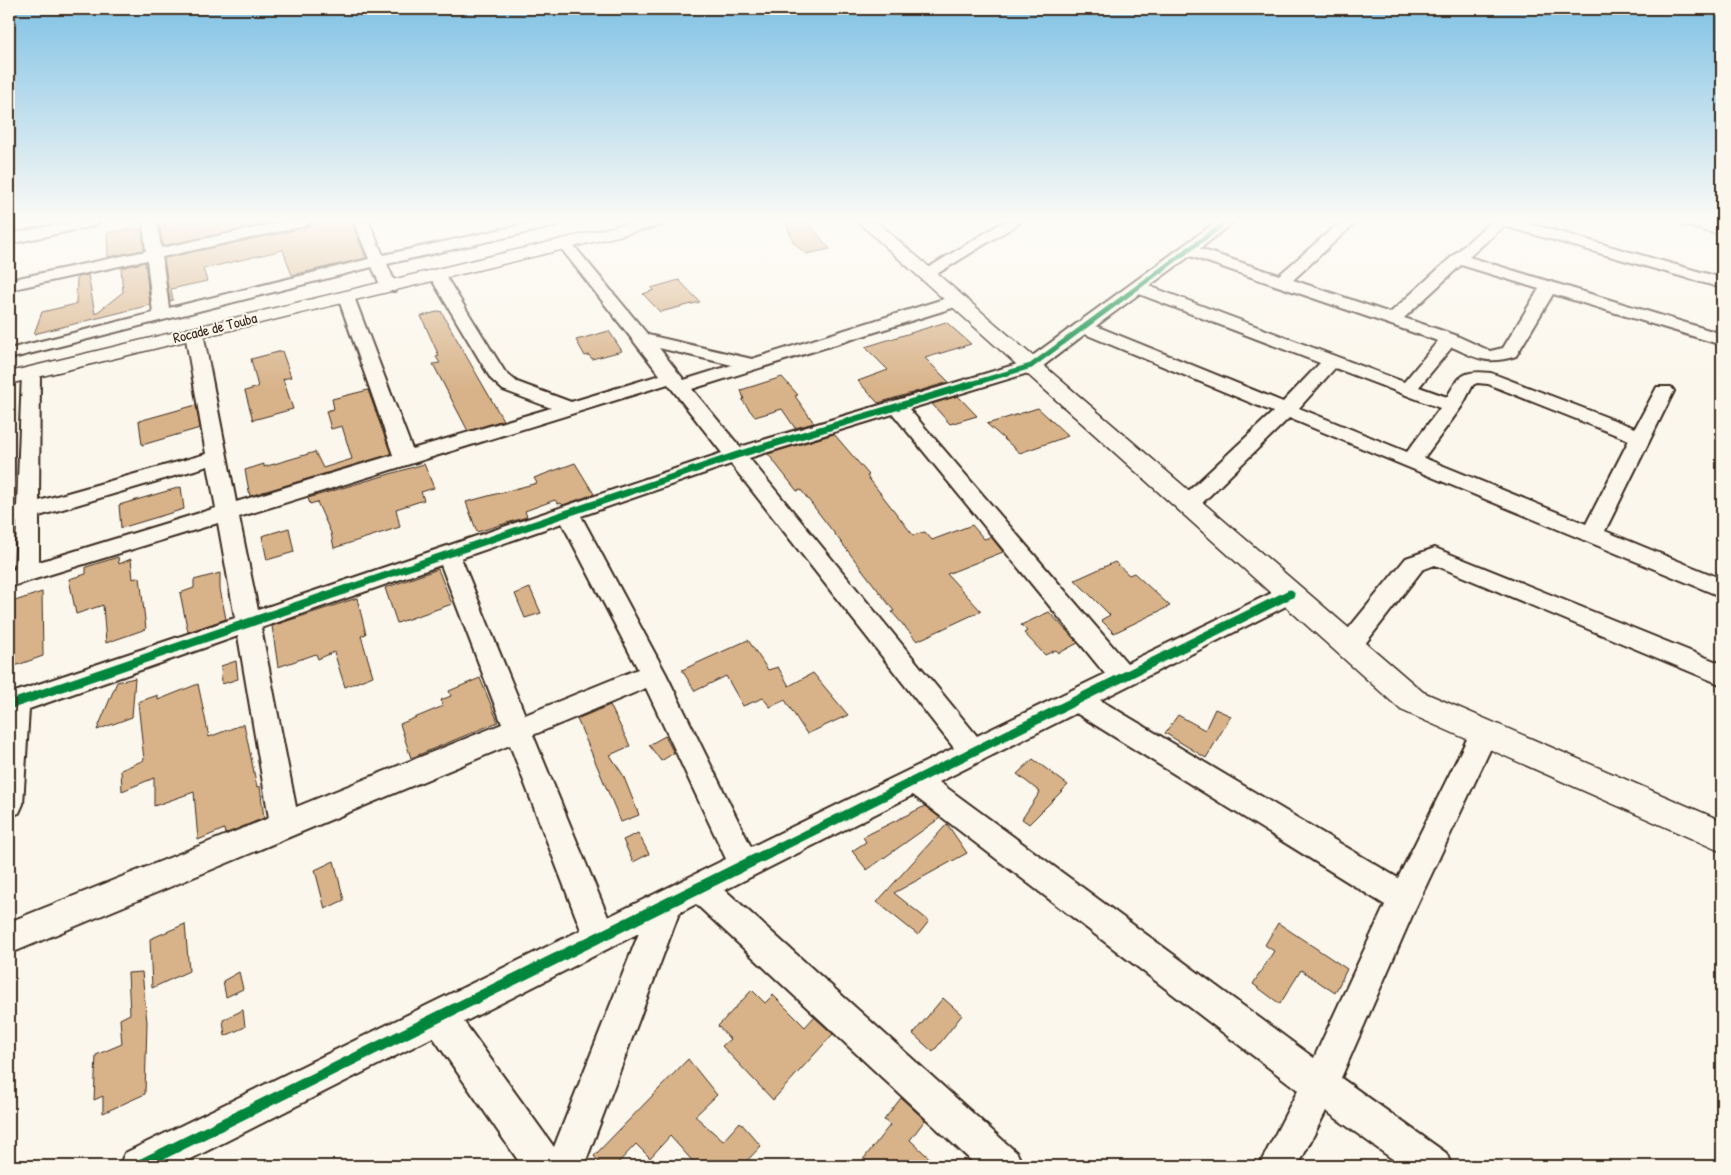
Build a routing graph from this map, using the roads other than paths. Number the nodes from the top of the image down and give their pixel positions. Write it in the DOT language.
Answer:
graph roads {
  1 [pos="47,277"];
  2 [pos="157,277"];
  3 [pos="317,277"];
  4 [pos="385,277"];
  5 [pos="431,277"];
  6 [pos="439,277"];
  7 [pos="584,277"];
  8 [pos="929,277"];
  9 [pos="1153,277"];
  10 [pos="1266,277"];
  11 [pos="1287,277"];
  12 [pos="1439,277"];
  13 [pos="1513,277"];
  14 [pos="1700,277"];
  15 [pos="1281,282"];
  16 [pos="1722,283"];
  17 [pos="9,285"];
  18 [pos="389,287"];
  19 [pos="1138,288"];
  20 [pos="1549,288"];
  21 [pos="346,297"];
  22 [pos="956,301"];
  23 [pos="162,317"];
  24 [pos="1392,320"];
  25 [pos="1085,328"];
  26 [pos="194,333"];
  27 [pos="641,339"];
  28 [pos="1449,340"];
  29 [pos="1722,340"];
  30 [pos="9,354"];
  31 [pos="1332,361"];
  32 [pos="753,364"];
  33 [pos="1031,366"];
  34 [pos="31,373"];
  35 [pos="9,378"];
  36 [pos="676,382"];
  37 [pos="1408,390"];
  38 [pos="1664,390"];
  39 [pos="896,406"];
  40 [pos="1452,406"];
  41 [pos="570,408"];
  42 [pos="1286,410"];
  43 [pos="1640,437"];
  44 [pos="737,455"];
  45 [pos="218,457"];
  46 [pos="405,459"];
  47 [pos="1411,461"];
  48 [pos="1188,504"];
  49 [pos="228,513"];
  50 [pos="568,513"];
  51 [pos="18,514"];
  52 [pos="1592,534"];
  53 [pos="448,554"];
  54 [pos="18,576"];
  55 [pos="1722,588"];
  56 [pos="1290,594"];
  57 [pos="247,623"];
  58 [pos="1349,646"];
  59 [pos="653,674"];
  60 [pos="1722,675"];
  61 [pos="1123,677"];
  62 [pos="1077,700"];
  63 [pos="12,703"];
  64 [pos="516,729"];
  65 [pos="1484,733"];
  66 [pos="973,751"];
  67 [pos="915,780"];
  68 [pos="9,804"];
  69 [pos="285,824"];
  70 [pos="1722,837"];
  71 [pos="744,865"];
  72 [pos="700,887"];
  73 [pos="1404,899"];
  74 [pos="667,903"];
  75 [pos="600,937"];
  76 [pos="9,938"];
  77 [pos="439,1016"];
  78 [pos="1320,1085"];
  79 [pos="138,1166"];
  80 [pos="544,1166"];
  81 [pos="564,1166"];
  82 [pos="1004,1166"];
  83 [pos="1278,1166"];
  84 [pos="1434,1166"];
  1 -- 17 [label="street"];
  2 -- 23 [label="street"];
  3 -- 23 [label="street"];
  4 -- 18 [label="street"];
  5 -- 18 [label="main road, Rocade de Touba"];
  6 -- 41 [label="street"];
  7 -- 27 [label="street"];
  8 -- 22 [label="main road"];
  9 -- 19 [label="street"];
  10 -- 15 [label="street"];
  11 -- 15 [label="street"];
  12 -- 24 [label="street"];
  13 -- 20 [label="street"];
  14 -- 16 [label="street"];
  15 -- 24 [label="street"];
  18 -- 21 [label="main road, Rocade de Touba"];
  19 -- 25 [label="street"];
  19 -- 31 [label="street"];
  20 -- 28 [label="street"];
  20 -- 29 [label="street"];
  21 -- 26 [label="main road, Rocade de Touba"];
  21 -- 46 [label="street"];
  22 -- 32 [label="street"];
  22 -- 33 [label="main road"];
  23 -- 30 [label="street"];
  24 -- 28 [label="street"];
  25 -- 33 [label="street"];
  25 -- 42 [label="street"];
  26 -- 34 [label="main road, Rocade de Touba"];
  26 -- 45 [label="street"];
  27 -- 32 [label="street"];
  27 -- 36 [label="street"];
  28 -- 37 [label="street"];
  31 -- 37 [label="street"];
  31 -- 42 [label="street"];
  32 -- 36 [label="street"];
  33 -- 39 [label="street"];
  33 -- 48 [label="main road"];
  34 -- 35 [label="main road, Rocade de Touba"];
  34 -- 51 [label="street"];
  36 -- 41 [label="street"];
  36 -- 44 [label="street"];
  37 -- 40 [label="street"];
  38 -- 43 [label="street"];
  39 -- 44 [label="street"];
  39 -- 61 [label="street"];
  40 -- 43 [label="street"];
  40 -- 47 [label="street"];
  41 -- 46 [label="street"];
  42 -- 47 [label="street"];
  42 -- 48 [label="street"];
  43 -- 52 [label="street"];
  44 -- 50 [label="street"];
  44 -- 66 [label="street"];
  45 -- 49 [label="street"];
  45 -- 51 [label="street"];
  46 -- 49 [label="street"];
  47 -- 52 [label="street"];
  48 -- 56 [label="main road"];
  49 -- 54 [label="street"];
  49 -- 57 [label="street"];
  50 -- 53 [label="street"];
  50 -- 59 [label="street"];
  51 -- 54 [label="street"];
  52 -- 55 [label="street"];
  53 -- 57 [label="street"];
  53 -- 64 [label="street"];
  56 -- 58 [label="main road"];
  56 -- 61 [label="street"];
  57 -- 63 [label="street"];
  57 -- 69 [label="street"];
  58 -- 60 [label="street"];
  58 -- 65 [label="main road"];
  59 -- 64 [label="street"];
  59 -- 71 [label="street"];
  61 -- 62 [label="street"];
  62 -- 66 [label="street"];
  62 -- 73 [label="street"];
  63 -- 68 [label="street"];
  64 -- 69 [label="street"];
  64 -- 75 [label="street"];
  65 -- 70 [label="main road"];
  65 -- 73 [label="street"];
  66 -- 67 [label="street"];
  67 -- 71 [label="street"];
  67 -- 78 [label="street"];
  69 -- 76 [label="street"];
  71 -- 72 [label="street"];
  72 -- 74 [label="street"];
  72 -- 82 [label="street"];
  73 -- 78 [label="street"];
  74 -- 75 [label="street"];
  74 -- 81 [label="street"];
  75 -- 77 [label="street"];
  77 -- 79 [label="street"];
  77 -- 80 [label="street"];
  78 -- 83 [label="street"];
  78 -- 84 [label="street"];
}
